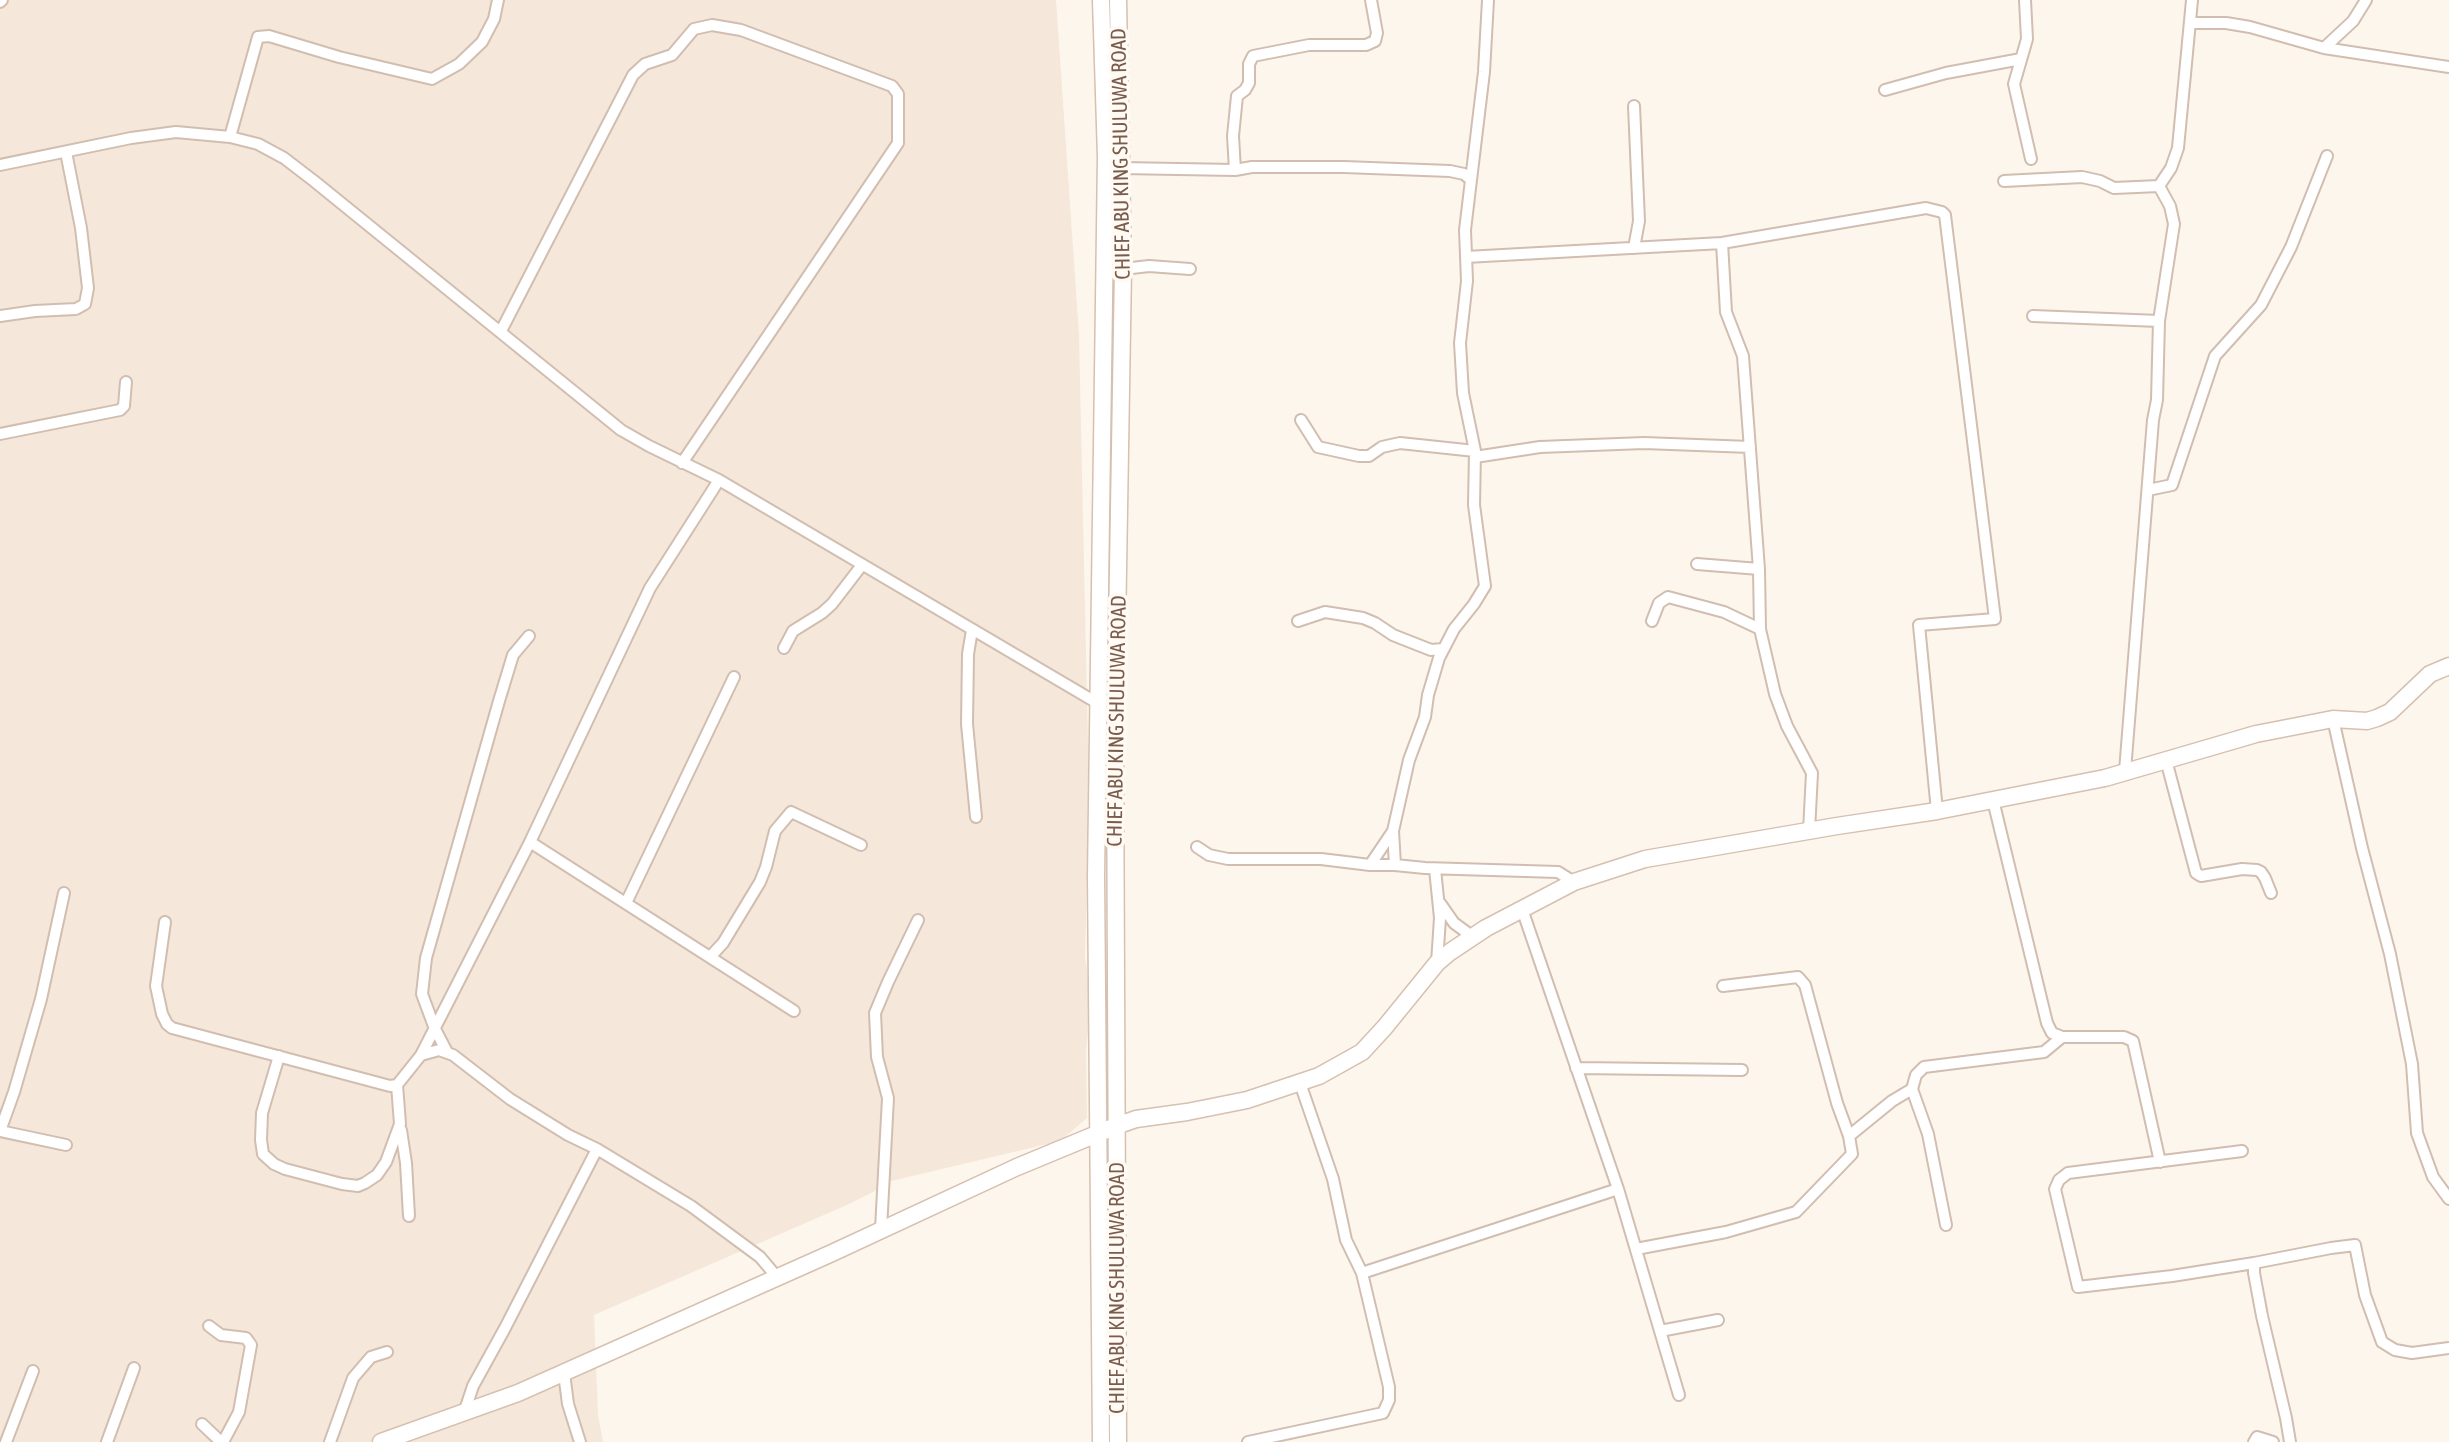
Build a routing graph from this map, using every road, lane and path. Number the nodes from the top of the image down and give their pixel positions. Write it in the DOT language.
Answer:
graph roads {
  1 [pos="498,0"];
  2 [pos="1101,0"];
  3 [pos="1118,0"];
  4 [pos="1371,0"];
  5 [pos="2025,0"];
  6 [pos="2192,0"];
  7 [pos="2366,0"];
  8 [pos="1487,1"];
  9 [pos="2191,23"];
  10 [pos="2324,48"];
  11 [pos="2021,59"];
  12 [pos="2449,67"];
  13 [pos="1885,90"];
  14 [pos="1634,106"];
  15 [pos="230,137"];
  16 [pos="66,152"];
  17 [pos="2327,156"];
  18 [pos="2031,159"];
  19 [pos="0,166"];
  20 [pos="1121,169"];
  21 [pos="1235,170"];
  22 [pos="1470,179"];
  23 [pos="2004,181"];
  24 [pos="2159,186"];
  25 [pos="1722,243"];
  26 [pos="1634,248"];
  27 [pos="1466,257"];
  28 [pos="1123,269"];
  29 [pos="1190,269"];
  30 [pos="0,316"];
  31 [pos="2033,316"];
  32 [pos="2159,321"];
  33 [pos="501,331"];
  34 [pos="126,382"];
  35 [pos="1301,420"];
  36 [pos="0,434"];
  37 [pos="1750,447"];
  38 [pos="1475,454"];
  39 [pos="682,463"];
  40 [pos="1102,474"];
  41 [pos="1120,476"];
  42 [pos="719,480"];
  43 [pos="2148,490"];
  44 [pos="1697,564"];
  45 [pos="862,565"];
  46 [pos="1759,569"];
  47 [pos="1298,621"];
  48 [pos="1652,621"];
  49 [pos="1760,629"];
  50 [pos="972,630"];
  51 [pos="529,636"];
  52 [pos="784,648"];
  53 [pos="1437,650"];
  54 [pos="2449,666"];
  55 [pos="734,677"];
  56 [pos="1099,704"];
  57 [pos="2333,719"];
  58 [pos="2166,760"];
  59 [pos="2125,771"];
  60 [pos="1993,800"];
  61 [pos="1937,811"];
  62 [pos="976,817"];
  63 [pos="1393,831"];
  64 [pos="1809,831"];
  65 [pos="530,842"];
  66 [pos="861,845"];
  67 [pos="1197,847"];
  68 [pos="1370,865"];
  69 [pos="1395,865"];
  70 [pos="1435,869"];
  71 [pos="1574,882"];
  72 [pos="64,893"];
  73 [pos="2270,893"];
  74 [pos="1440,903"];
  75 [pos="626,904"];
  76 [pos="1522,909"];
  77 [pos="918,919"];
  78 [pos="165,922"];
  79 [pos="1473,937"];
  80 [pos="709,957"];
  81 [pos="1437,963"];
  82 [pos="1723,986"];
  83 [pos="794,1011"];
  84 [pos="435,1029"];
  85 [pos="2062,1037"];
  86 [pos="447,1052"];
  87 [pos="422,1055"];
  88 [pos="279,1056"];
  89 [pos="1576,1068"];
  90 [pos="1742,1070"];
  91 [pos="1300,1083"];
  92 [pos="397,1085"];
  93 [pos="1912,1089"];
  94 [pos="400,1124"];
  95 [pos="1116,1126"];
  96 [pos="0,1131"];
  97 [pos="1099,1135"];
  98 [pos="1849,1136"];
  99 [pos="66,1144"];
  100 [pos="597,1149"];
  101 [pos="2242,1151"];
  102 [pos="2160,1162"];
  103 [pos="1618,1189"];
  104 [pos="2449,1199"];
  105 [pos="408,1216"];
  106 [pos="1946,1226"];
  107 [pos="881,1230"];
  108 [pos="1636,1249"];
  109 [pos="2254,1263"];
  110 [pos="1362,1273"];
  111 [pos="776,1276"];
  112 [pos="1718,1320"];
  113 [pos="209,1326"];
  114 [pos="1660,1331"];
  115 [pos="2449,1348"];
  116 [pos="387,1352"];
  117 [pos="134,1368"];
  118 [pos="33,1371"];
  119 [pos="564,1373"];
  120 [pos="1679,1395"];
  121 [pos="464,1413"];
  122 [pos="202,1424"];
  123 [pos="6,1442"];
  124 [pos="107,1442"];
  125 [pos="222,1442"];
  126 [pos="330,1442"];
  127 [pos="381,1442"];
  128 [pos="580,1442"];
  129 [pos="1101,1442"];
  130 [pos="1118,1442"];
  131 [pos="1248,1442"];
  132 [pos="2254,1442"];
  133 [pos="2273,1442"];
  134 [pos="2290,1442"];
  1 -- 15 [label="street"];
  2 -- 40 [label="street"];
  3 -- 20 [label="street, CHIEF ABU KING SHULUWA ROAD"];
  4 -- 21 [label="street"];
  5 -- 11 [label="street"];
  6 -- 9 [label="street"];
  7 -- 10 [label="street"];
  8 -- 22 [label="street"];
  9 -- 10 [label="street"];
  9 -- 24 [label="street"];
  10 -- 12 [label="street"];
  11 -- 13 [label="street"];
  11 -- 18 [label="street"];
  14 -- 26 [label="street"];
  15 -- 16 [label="street"];
  15 -- 33 [label="street"];
  16 -- 19 [label="street"];
  16 -- 30 [label="street"];
  17 -- 43 [label="street"];
  20 -- 21 [label="street"];
  20 -- 28 [label="street, CHIEF ABU KING SHULUWA ROAD"];
  21 -- 22 [label="street"];
  22 -- 27 [label="street"];
  23 -- 24 [label="street"];
  24 -- 32 [label="street"];
  25 -- 26 [label="street"];
  25 -- 37 [label="street"];
  25 -- 61 [label="street"];
  26 -- 27 [label="street"];
  27 -- 38 [label="street"];
  28 -- 29 [label="street"];
  28 -- 41 [label="street, CHIEF ABU KING SHULUWA ROAD"];
  31 -- 32 [label="street"];
  32 -- 43 [label="street"];
  33 -- 39 [label="street"];
  33 -- 39 [label="street"];
  34 -- 36 [label="street"];
  35 -- 38 [label="street"];
  37 -- 38 [label="street"];
  37 -- 46 [label="street"];
  38 -- 53 [label="street"];
  39 -- 42 [label="street"];
  40 -- 41 [label="street"];
  40 -- 56 [label="street"];
  41 -- 95 [label="street, CHIEF ABU KING SHULUWA ROAD"];
  42 -- 45 [label="street"];
  42 -- 65 [label="street"];
  43 -- 59 [label="street"];
  44 -- 46 [label="street"];
  45 -- 50 [label="street"];
  45 -- 52 [label="street"];
  46 -- 49 [label="street"];
  47 -- 53 [label="street"];
  48 -- 49 [label="street"];
  49 -- 64 [label="street"];
  50 -- 56 [label="street"];
  50 -- 62 [label="street"];
  51 -- 84 [label="street"];
  53 -- 63 [label="street"];
  54 -- 57 [label="street"];
  55 -- 75 [label="street"];
  56 -- 97 [label="street"];
  57 -- 58 [label="street"];
  57 -- 104 [label="street"];
  58 -- 59 [label="street"];
  58 -- 73 [label="street"];
  59 -- 60 [label="street"];
  60 -- 61 [label="street"];
  60 -- 85 [label="street"];
  61 -- 64 [label="street"];
  63 -- 68 [label="street"];
  63 -- 69 [label="street"];
  64 -- 71 [label="street"];
  65 -- 75 [label="street"];
  65 -- 84 [label="street"];
  66 -- 80 [label="street"];
  67 -- 68 [label="street"];
  68 -- 69 [label="street"];
  69 -- 70 [label="street"];
  70 -- 71 [label="street"];
  70 -- 74 [label="street"];
  71 -- 76 [label="street"];
  72 -- 96 [label="street"];
  74 -- 79 [label="street"];
  74 -- 81 [label="street"];
  75 -- 80 [label="street"];
  76 -- 79 [label="street"];
  76 -- 89 [label="street"];
  77 -- 107 [label="street"];
  78 -- 88 [label="street"];
  79 -- 81 [label="street"];
  80 -- 83 [label="street"];
  81 -- 91 [label="street"];
  82 -- 98 [label="street"];
  84 -- 86 [label="street"];
  84 -- 87 [label="street"];
  85 -- 93 [label="street"];
  85 -- 102 [label="street"];
  86 -- 87 [label="street"];
  86 -- 100 [label="street"];
  87 -- 92 [label="street"];
  88 -- 92 [label="street"];
  88 -- 94 [label="street"];
  89 -- 90 [label="street"];
  89 -- 103 [label="street"];
  91 -- 95 [label="street"];
  91 -- 110 [label="street"];
  92 -- 94 [label="street"];
  93 -- 98 [label="street"];
  93 -- 106 [label="street"];
  94 -- 105 [label="street"];
  95 -- 97 [label="street"];
  95 -- 130 [label="street, CHIEF ABU KING SHULUWA ROAD"];
  96 -- 99 [label="street"];
  97 -- 107 [label="street"];
  97 -- 129 [label="street"];
  98 -- 108 [label="street"];
  100 -- 111 [label="street"];
  100 -- 121 [label="street"];
  101 -- 102 [label="street"];
  102 -- 109 [label="street"];
  103 -- 108 [label="street"];
  103 -- 110 [label="street"];
  107 -- 111 [label="street"];
  108 -- 114 [label="street"];
  109 -- 115 [label="street"];
  109 -- 134 [label="street"];
  110 -- 131 [label="street"];
  111 -- 119 [label="street"];
  112 -- 114 [label="street"];
  113 -- 125 [label="street"];
  114 -- 120 [label="street"];
  116 -- 126 [label="street"];
  117 -- 124 [label="street"];
  118 -- 123 [label="street"];
  119 -- 121 [label="street"];
  119 -- 128 [label="street"];
  121 -- 127 [label="street"];
  122 -- 125 [label="street"];
  132 -- 133 [label="street"];
}
